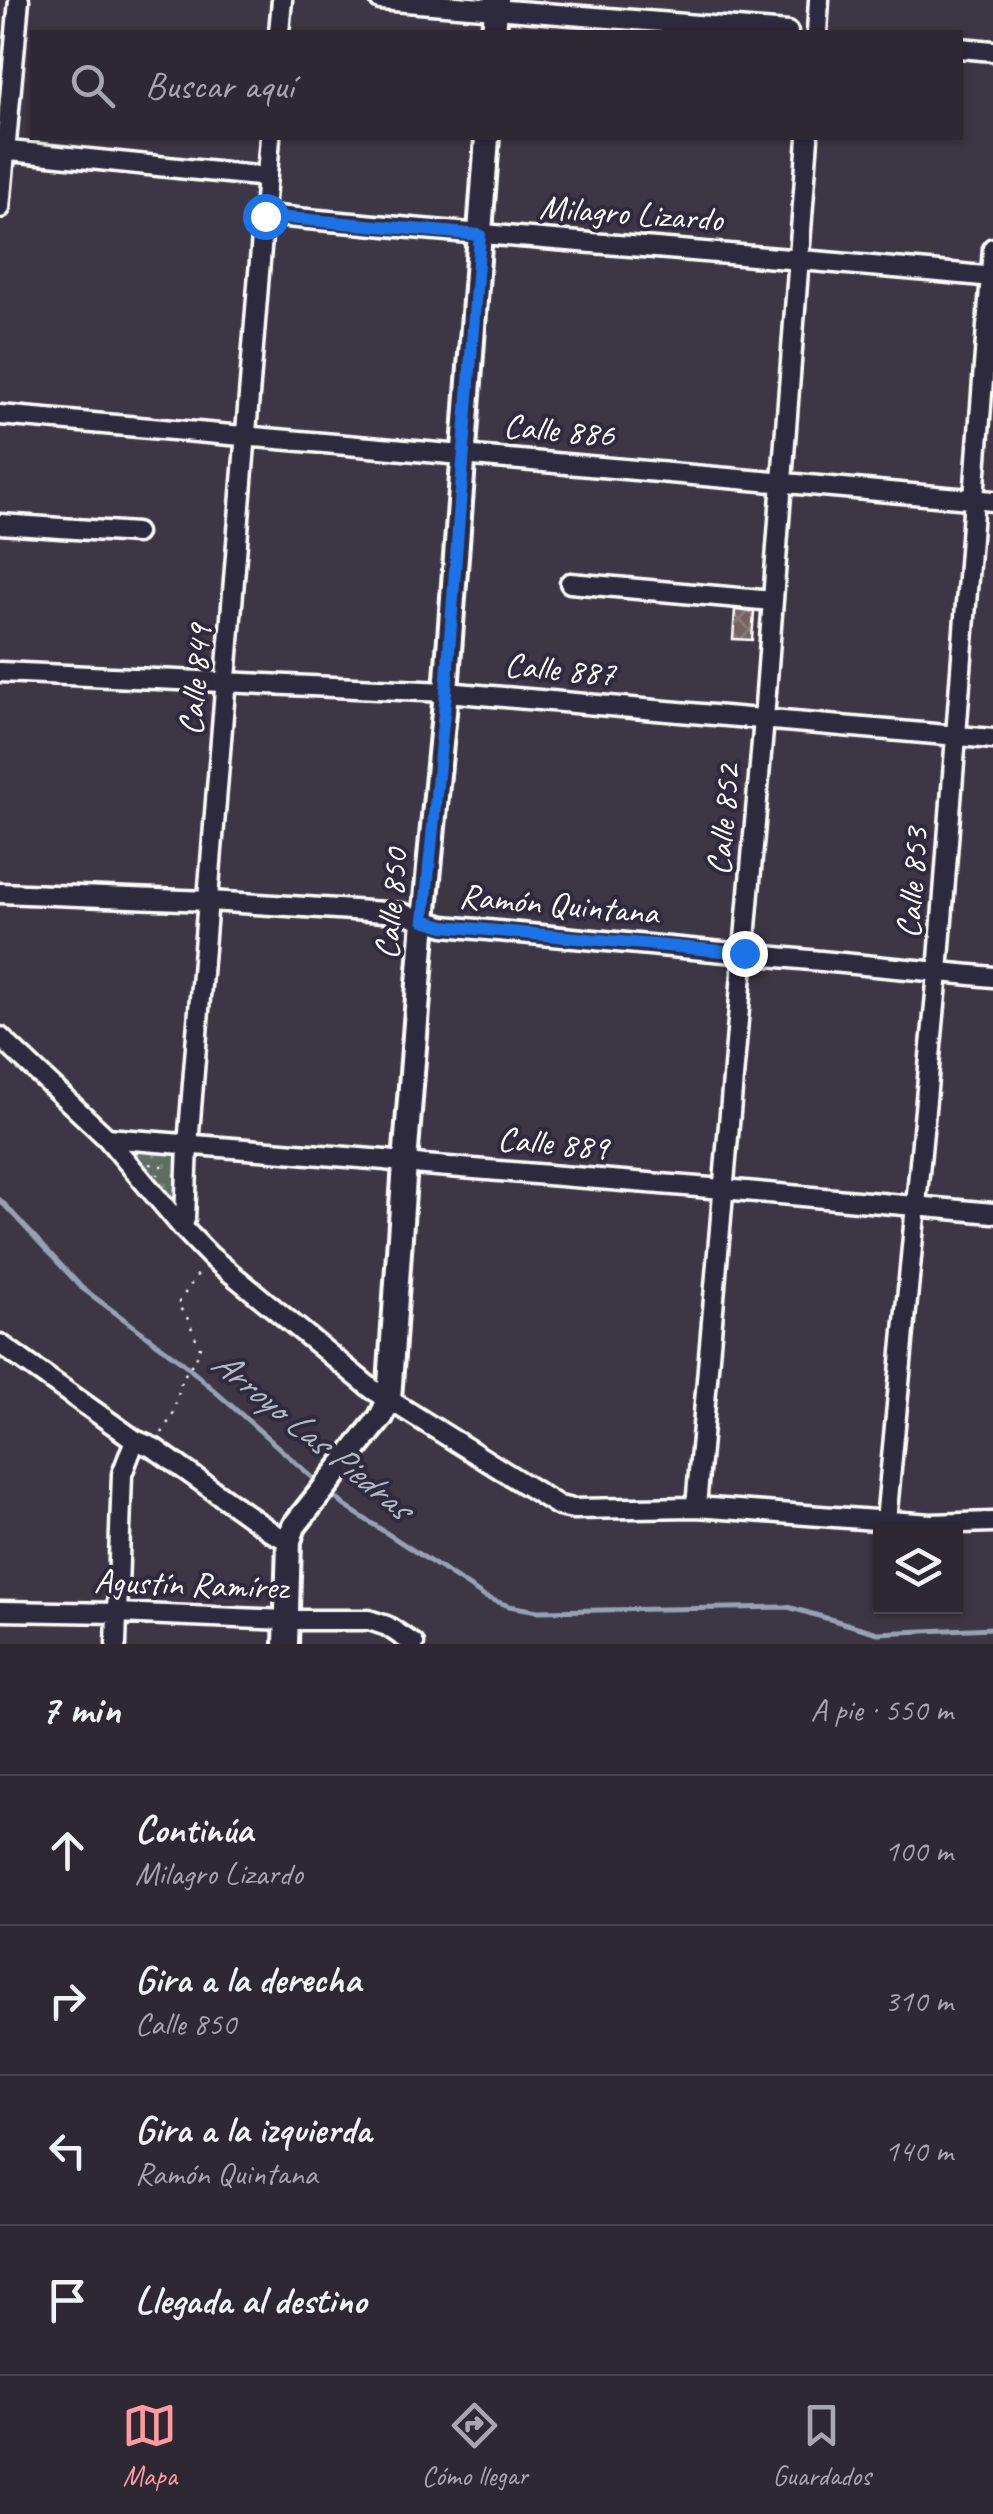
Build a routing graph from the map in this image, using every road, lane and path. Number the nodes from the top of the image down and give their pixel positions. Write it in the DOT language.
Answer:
graph roads {
  1 [pos="19,0"];
  2 [pos="282,0"];
  3 [pos="380,0"];
  4 [pos="819,0"];
  5 [pos="496,14"];
  6 [pos="280,30"];
  7 [pos="756,30"];
  8 [pos="817,30"];
  9 [pos="963,48"];
  10 [pos="993,51"];
  11 [pos="270,140"];
  12 [pos="487,140"];
  13 [pos="808,140"];
  14 [pos="2,150"];
  15 [pos="267,177"];
  16 [pos="0,208"];
  17 [pos="265,216"];
  18 [pos="480,235"];
  19 [pos="993,248"];
  20 [pos="798,258"];
  21 [pos="992,277"];
  22 [pos="0,414"];
  23 [pos="247,436"];
  24 [pos="463,454"];
  25 [pos="782,481"];
  26 [pos="972,498"];
  27 [pos="993,500"];
  28 [pos="0,524"];
  29 [pos="136,533"];
  30 [pos="570,583"];
  31 [pos="773,601"];
  32 [pos="0,672"];
  33 [pos="227,684"];
  34 [pos="446,692"];
  35 [pos="764,719"];
  36 [pos="954,736"];
  37 [pos="993,739"];
  38 [pos="0,892"];
  39 [pos="209,901"];
  40 [pos="424,920"];
  41 [pos="744,953"];
  42 [pos="938,973"];
  43 [pos="993,977"];
  44 [pos="0,1037"];
  45 [pos="108,1138"];
  46 [pos="188,1145"];
  47 [pos="405,1163"];
  48 [pos="723,1189"];
  49 [pos="916,1208"];
  50 [pos="993,1214"];
  51 [pos="182,1227"];
  52 [pos="210,1256"];
  53 [pos="0,1344"];
  54 [pos="389,1400"];
  55 [pos="135,1440"];
  56 [pos="154,1448"];
  57 [pos="696,1508"];
  58 [pos="886,1521"];
  59 [pos="993,1522"];
  60 [pos="289,1541"];
  61 [pos="0,1612"];
  62 [pos="117,1613"];
  63 [pos="287,1620"];
  64 [pos="116,1644"];
  65 [pos="286,1644"];
  66 [pos="414,1644"];
  1 -- 14 [label="street"];
  2 -- 6 [label="street"];
  3 -- 5 [label="street"];
  4 -- 8 [label="street"];
  5 -- 7 [label="street"];
  9 -- 10 [label="street"];
  11 -- 15 [label="street, Calle 849"];
  12 -- 18 [label="main road, Calle 850"];
  13 -- 20 [label="street, Calle 852"];
  14 -- 15 [label="street"];
  14 -- 16 [label="street"];
  15 -- 17 [label="street, Calle 849"];
  17 -- 18 [label="street, Milagro Lizardo"];
  17 -- 23 [label="street, Calle 849"];
  18 -- 20 [label="street, Milagro Lizardo"];
  18 -- 24 [label="main road, Calle 850"];
  19 -- 21 [label="street, Calle 853"];
  20 -- 21 [label="street, Milagro Lizardo"];
  20 -- 25 [label="street, Calle 852"];
  21 -- 26 [label="street, Calle 853"];
  22 -- 23 [label="street, Calle 886"];
  23 -- 24 [label="street, Calle 886"];
  23 -- 33 [label="street, Calle 849"];
  24 -- 25 [label="street, Calle 886"];
  24 -- 34 [label="main road, Calle 850"];
  25 -- 26 [label="street, Calle 886"];
  25 -- 31 [label="street, Calle 852"];
  26 -- 27 [label="street, Calle 886"];
  26 -- 36 [label="street, Calle 853"];
  28 -- 29 [label="street"];
  30 -- 31 [label="street"];
  31 -- 35 [label="street, Calle 852"];
  32 -- 33 [label="street, Calle 887"];
  33 -- 34 [label="street, Calle 887"];
  33 -- 39 [label="street, Calle 849"];
  34 -- 35 [label="street, Calle 887"];
  34 -- 40 [label="main road, Calle 850"];
  35 -- 36 [label="street, Calle 887"];
  35 -- 41 [label="street, Calle 852"];
  36 -- 37 [label="street, Calle 887"];
  36 -- 42 [label="street, Calle 853"];
  38 -- 39 [label="street, Ramón Quintana"];
  39 -- 40 [label="street, Ramón Quintana"];
  39 -- 46 [label="street, Calle 849"];
  40 -- 41 [label="street, Ramón Quintana"];
  40 -- 47 [label="main road, Calle 850"];
  41 -- 42 [label="street, Ramón Quintana"];
  41 -- 48 [label="street, Calle 852"];
  42 -- 43 [label="street, Ramón Quintana"];
  42 -- 49 [label="street, Calle 853"];
  44 -- 45 [label="street"];
  45 -- 46 [label="street, Calle 889"];
  45 -- 51 [label="street"];
  46 -- 47 [label="street, Calle 889"];
  46 -- 51 [label="street, Calle 849"];
  47 -- 48 [label="street, Calle 889"];
  47 -- 54 [label="main road, Calle 850"];
  48 -- 49 [label="street, Calle 889"];
  48 -- 57 [label="street, Calle 852"];
  49 -- 50 [label="street, Calle 889"];
  49 -- 58 [label="street, Calle 853"];
  51 -- 52 [label="street"];
  52 -- 54 [label="street"];
  52 -- 56 [label="path"];
  53 -- 55 [label="street"];
  54 -- 57 [label="street"];
  54 -- 60 [label="main road"];
  55 -- 56 [label="street"];
  55 -- 62 [label="street"];
  56 -- 60 [label="street"];
  57 -- 58 [label="street"];
  58 -- 59 [label="street"];
  60 -- 63 [label="main road"];
  61 -- 62 [label="street, Agustín Ramírez"];
  62 -- 63 [label="street, Agustín Ramírez"];
  62 -- 64 [label="street"];
  63 -- 65 [label="main road"];
  63 -- 66 [label="street, Agustín Ramírez"];
}
